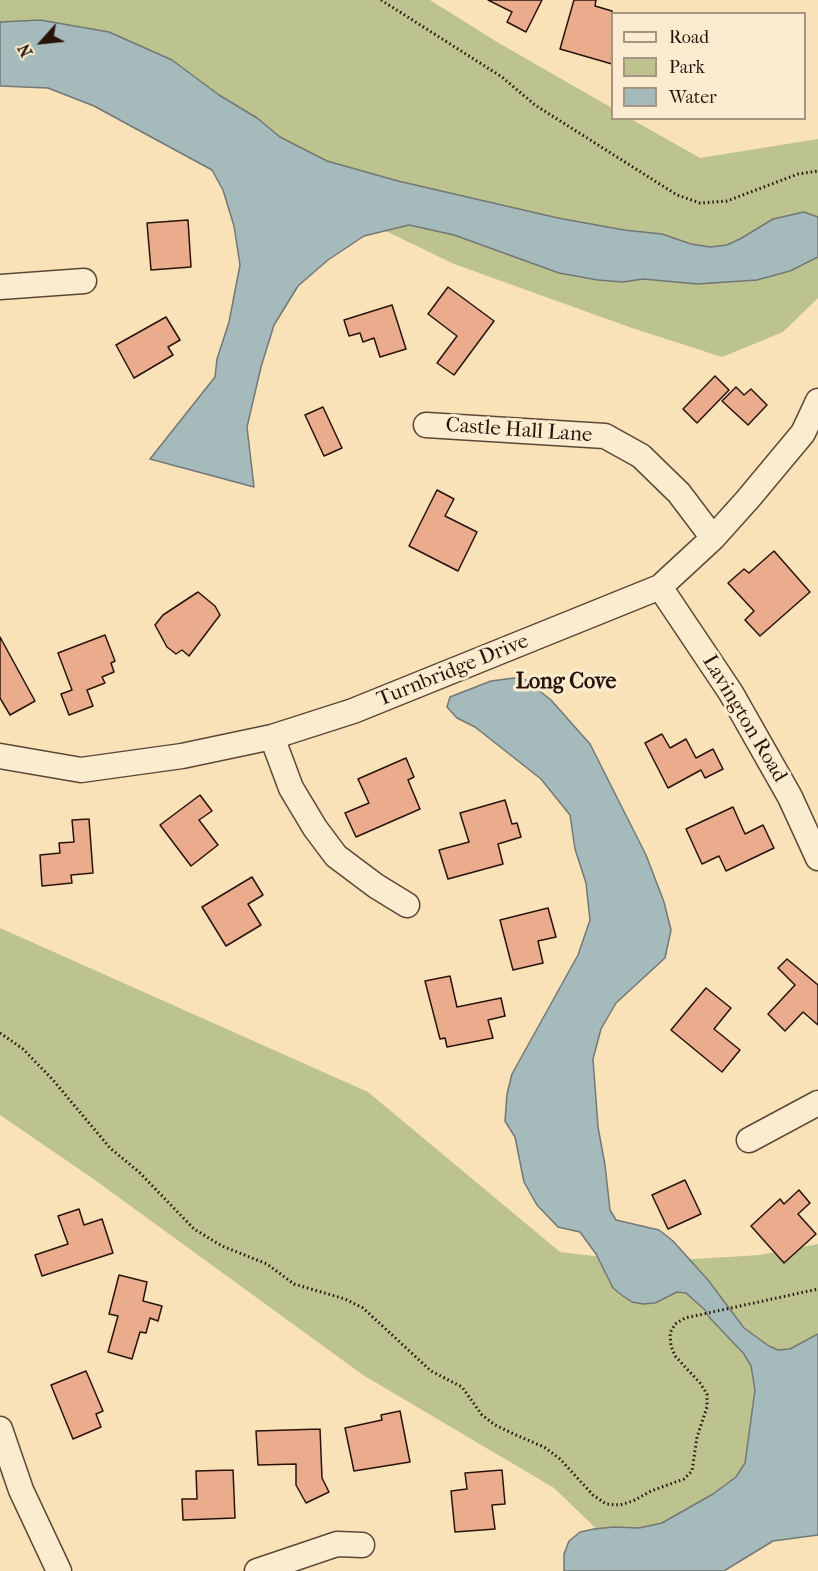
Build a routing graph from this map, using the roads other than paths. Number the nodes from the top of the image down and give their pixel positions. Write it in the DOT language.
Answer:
graph roads {
  1 [pos="84,281"];
  2 [pos="0,287"];
  3 [pos="818,401"];
  4 [pos="426,425"];
  5 [pos="713,538"];
  6 [pos="660,587"];
  7 [pos="272,736"];
  8 [pos="0,756"];
  9 [pos="818,858"];
  10 [pos="407,905"];
  11 [pos="818,1103"];
  12 [pos="749,1140"];
  13 [pos="0,1429"];
  14 [pos="362,1545"];
  15 [pos="59,1571"];
  16 [pos="257,1571"];
  1 -- 2 [label="street"];
  3 -- 5 [label="street, Turnbridge Drive"];
  4 -- 5 [label="street, Castle Hall Lane"];
  5 -- 6 [label="street, Turnbridge Drive"];
  6 -- 7 [label="street, Turnbridge Drive"];
  6 -- 9 [label="street, Lavington Road"];
  7 -- 8 [label="street, Turnbridge Drive"];
  7 -- 10 [label="street"];
  11 -- 12 [label="street"];
  13 -- 15 [label="street"];
  14 -- 16 [label="street"];
}
